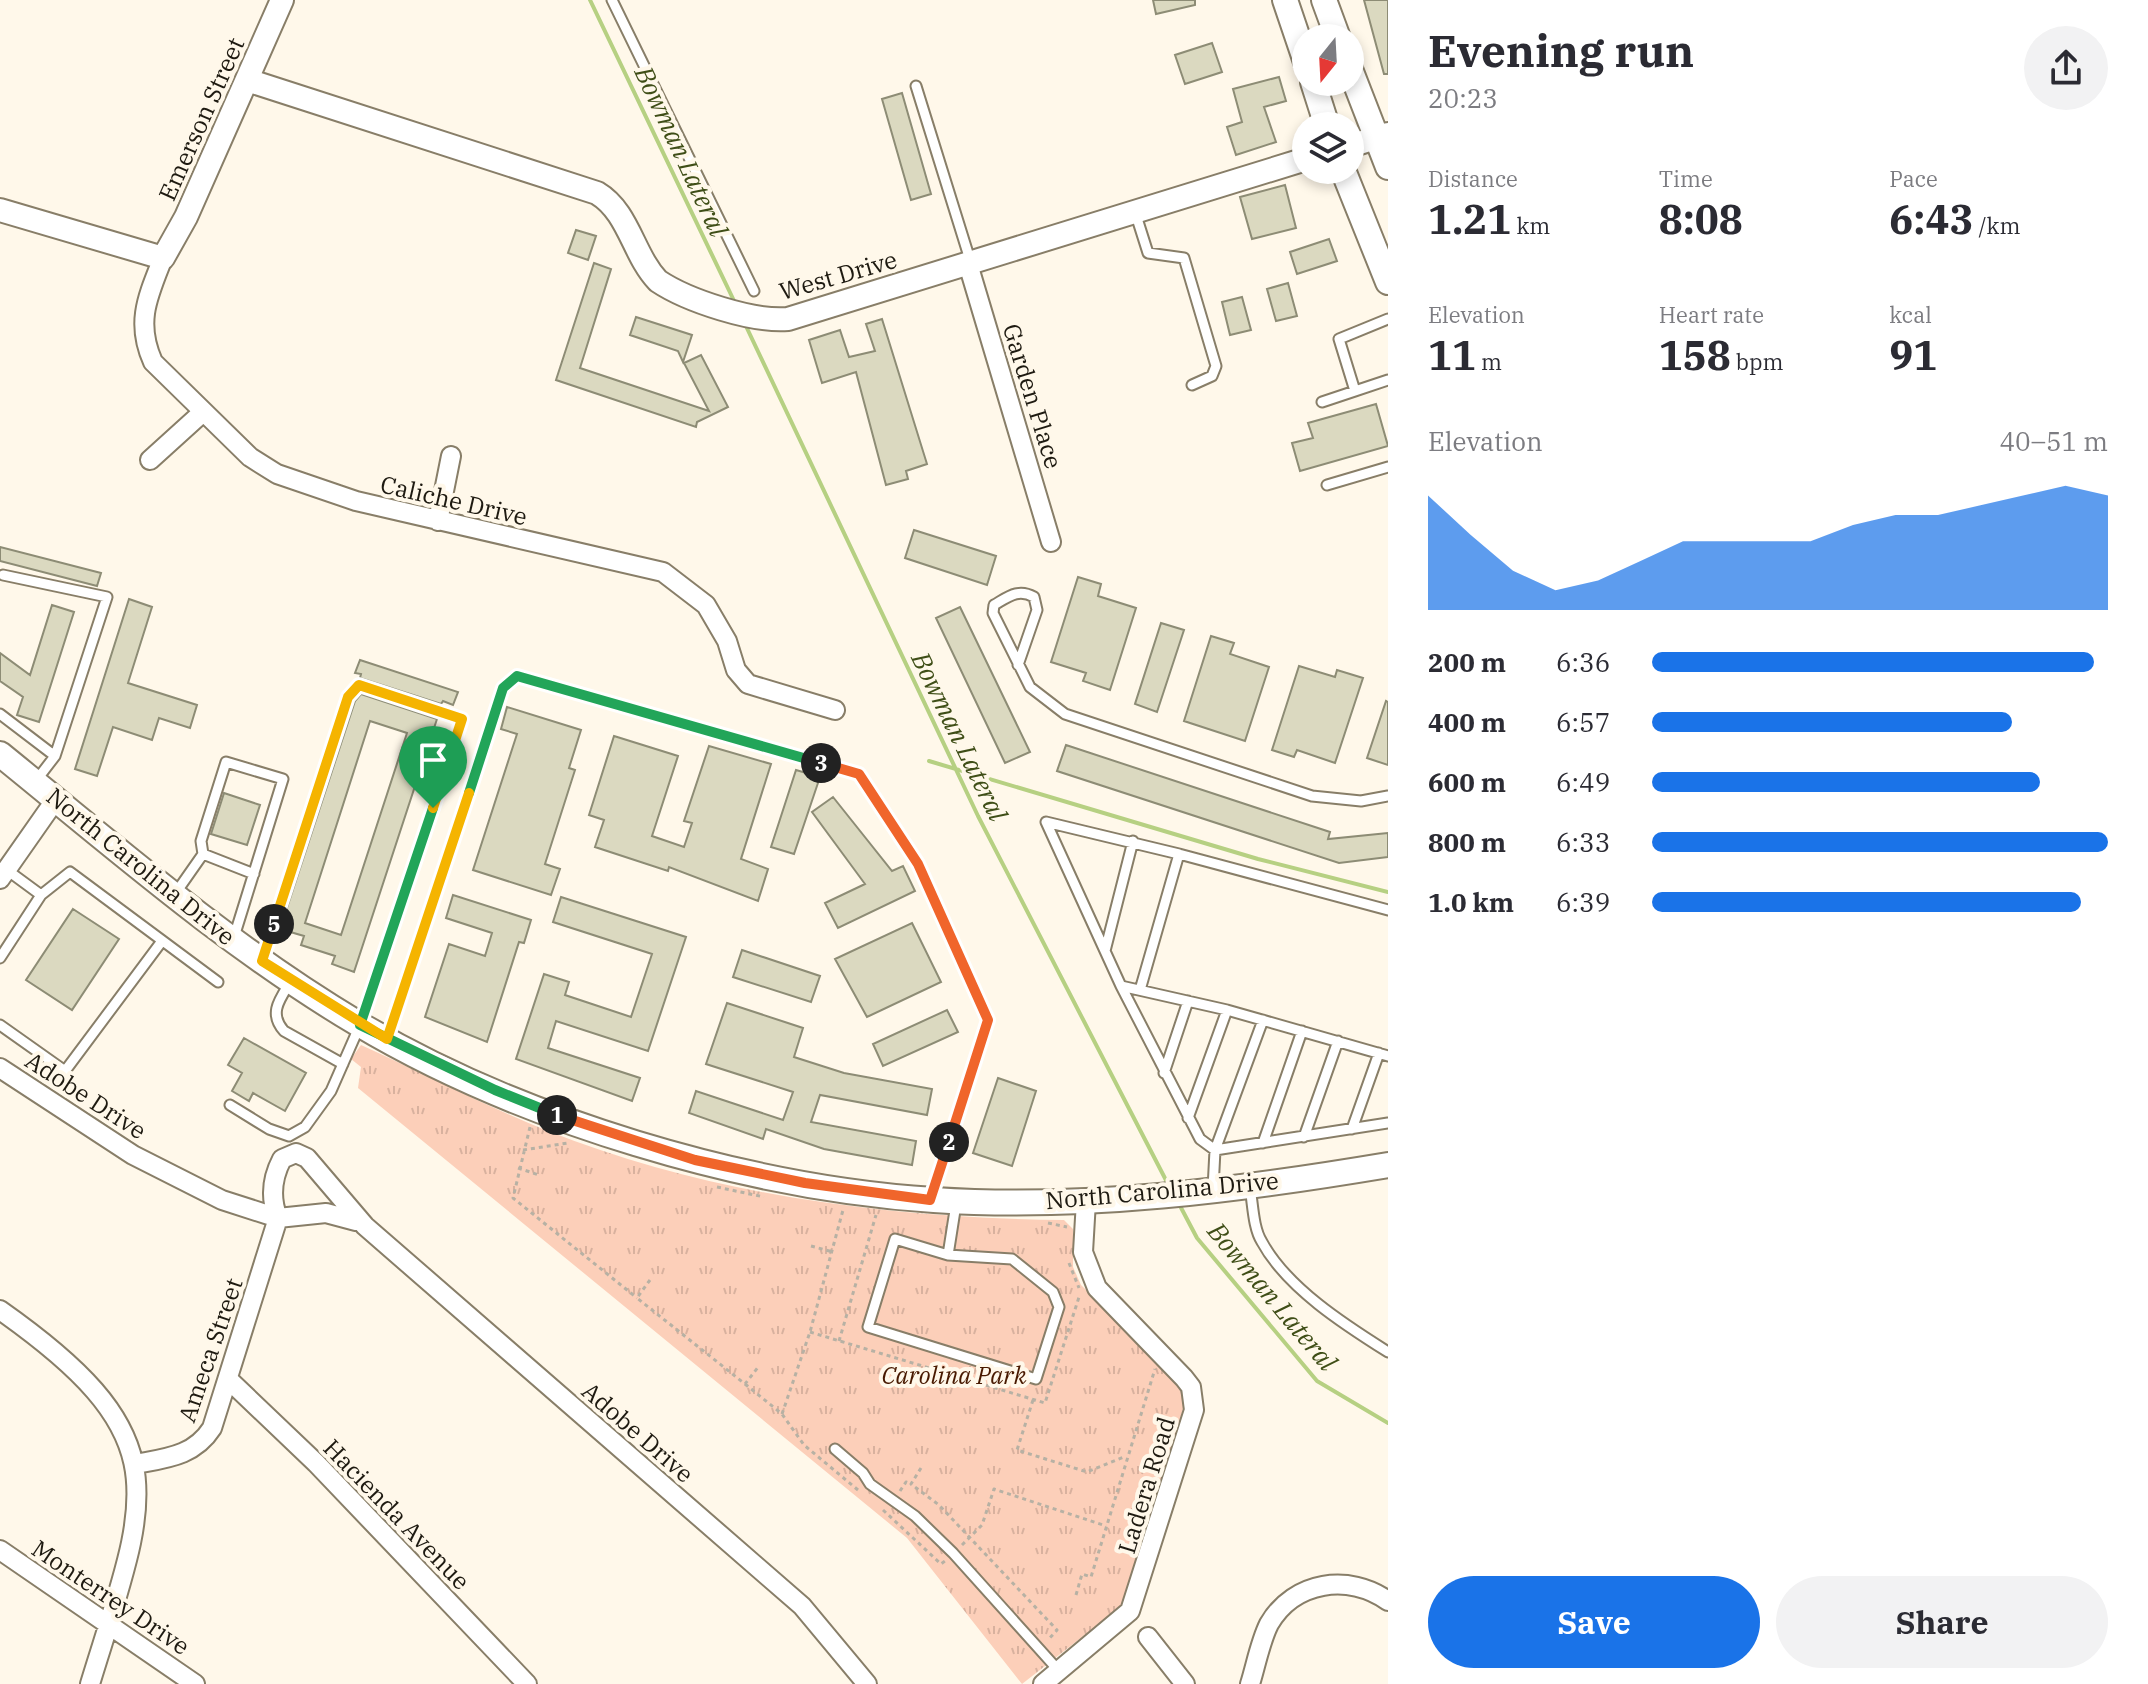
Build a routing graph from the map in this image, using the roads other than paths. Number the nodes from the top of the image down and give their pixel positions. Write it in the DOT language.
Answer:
graph roads {
  1 [pos="282,0"];
  2 [pos="612,0"];
  3 [pos="1285,0"];
  4 [pos="1324,0"];
  5 [pos="1293,24"];
  6 [pos="1333,24"];
  7 [pos="247,80"];
  8 [pos="916,86"];
  9 [pos="1363,96"];
  10 [pos="1382,136"];
  11 [pos="1292,163"];
  12 [pos="1388,167"];
  13 [pos="1349,184"];
  14 [pos="0,210"];
  15 [pos="1135,212"];
  16 [pos="163,258"];
  17 [pos="969,263"];
  18 [pos="1388,282"];
  19 [pos="754,291"];
  20 [pos="1388,319"];
  21 [pos="1388,380"];
  22 [pos="1192,385"];
  23 [pos="1355,391"];
  24 [pos="1322,402"];
  25 [pos="203,412"];
  26 [pos="451,456"];
  27 [pos="150,460"];
  28 [pos="1388,467"];
  29 [pos="1327,485"];
  30 [pos="438,521"];
  31 [pos="1051,542"];
  32 [pos="3,575"];
  33 [pos="1018,665"];
  34 [pos="835,710"];
  35 [pos="0,714"];
  36 [pos="0,754"];
  37 [pos="55,756"];
  38 [pos="35,782"];
  39 [pos="1388,796"];
  40 [pos="56,799"];
  41 [pos="1133,841"];
  42 [pos="203,854"];
  43 [pos="1179,854"];
  44 [pos="3,874"];
  45 [pos="254,874"];
  46 [pos="41,895"];
  47 [pos="174,895"];
  48 [pos="1388,910"];
  49 [pos="233,940"];
  50 [pos="162,941"];
  51 [pos="1105,951"];
  52 [pos="0,958"];
  53 [pos="262,961"];
  54 [pos="291,981"];
  55 [pos="218,982"];
  56 [pos="1121,986"];
  57 [pos="1140,990"];
  58 [pos="1188,1001"];
  59 [pos="1227,1010"];
  60 [pos="1263,1020"];
  61 [pos="0,1025"];
  62 [pos="360,1025"];
  63 [pos="1302,1031"];
  64 [pos="387,1039"];
  65 [pos="1338,1041"];
  66 [pos="1384,1054"];
  67 [pos="343,1064"];
  68 [pos="0,1068"];
  69 [pos="1164,1073"];
  70 [pos="230,1105"];
  71 [pos="1188,1118"];
  72 [pos="1388,1123"];
  73 [pos="1352,1129"];
  74 [pos="1304,1137"];
  75 [pos="1263,1143"];
  76 [pos="1215,1150"];
  77 [pos="1388,1165"];
  78 [pos="1249,1184"];
  79 [pos="1204,1191"];
  80 [pos="930,1200"];
  81 [pos="956,1201"];
  82 [pos="1086,1201"];
  83 [pos="278,1218"];
  84 [pos="365,1226"];
  85 [pos="948,1255"];
  86 [pos="0,1310"];
  87 [pos="1388,1352"];
  88 [pos="229,1380"];
  89 [pos="835,1449"];
  90 [pos="136,1464"];
  91 [pos="0,1550"];
  92 [pos="1388,1601"];
  93 [pos="108,1624"];
  94 [pos="1148,1637"];
  95 [pos="1059,1671"];
  96 [pos="90,1684"];
  97 [pos="195,1684"];
  98 [pos="527,1684"];
  99 [pos="867,1684"];
  100 [pos="1043,1684"];
  101 [pos="1185,1684"];
  102 [pos="1250,1684"];
  1 -- 7 [label="street, Emerson Street"];
  2 -- 19 [label="lane"];
  3 -- 5 [label="main road"];
  4 -- 6 [label="main road"];
  7 -- 16 [label="street, Emerson Street"];
  7 -- 17 [label="street, West Drive"];
  8 -- 17 [label="lane"];
  9 -- 10 [label="main road"];
  10 -- 12 [label="main road"];
  11 -- 15 [label="street, West Drive"];
  13 -- 18 [label="main road"];
  14 -- 16 [label="street"];
  15 -- 17 [label="street, West Drive"];
  15 -- 22 [label="lane"];
  16 -- 25 [label="street, Caliche Drive"];
  17 -- 31 [label="street, Garden Place"];
  20 -- 23 [label="lane"];
  21 -- 23 [label="lane"];
  23 -- 24 [label="lane"];
  25 -- 27 [label="street"];
  25 -- 30 [label="street, Caliche Drive"];
  26 -- 30 [label="street"];
  28 -- 29 [label="lane"];
  30 -- 34 [label="street, Caliche Drive"];
  32 -- 37 [label="lane"];
  33 -- 33 [label="lane"];
  33 -- 39 [label="lane"];
  35 -- 37 [label="lane"];
  36 -- 38 [label="main road, North Carolina Drive"];
  37 -- 38 [label="lane"];
  38 -- 40 [label="main road, North Carolina Drive"];
  40 -- 44 [label="street"];
  40 -- 47 [label="main road, North Carolina Drive"];
  41 -- 43 [label="lane"];
  41 -- 51 [label="lane"];
  41 -- 51 [label="lane"];
  42 -- 45 [label="lane"];
  42 -- 45 [label="lane"];
  42 -- 47 [label="lane"];
  43 -- 48 [label="lane"];
  43 -- 57 [label="lane"];
  44 -- 46 [label="lane"];
  45 -- 49 [label="lane"];
  46 -- 50 [label="lane"];
  46 -- 52 [label="lane"];
  47 -- 49 [label="main road, North Carolina Drive"];
  49 -- 53 [label="main road, North Carolina Drive"];
  50 -- 55 [label="lane"];
  50 -- 61 [label="lane"];
  51 -- 56 [label="lane"];
  53 -- 54 [label="main road, North Carolina Drive"];
  53 -- 62 [label="lane"];
  54 -- 62 [label="main road, North Carolina Drive"];
  54 -- 67 [label="lane"];
  56 -- 57 [label="lane"];
  56 -- 69 [label="lane"];
  57 -- 58 [label="lane"];
  58 -- 59 [label="lane"];
  58 -- 69 [label="lane"];
  59 -- 60 [label="lane"];
  59 -- 71 [label="lane"];
  60 -- 63 [label="lane"];
  60 -- 76 [label="lane"];
  62 -- 64 [label="main road, North Carolina Drive"];
  62 -- 67 [label="lane"];
  63 -- 65 [label="lane"];
  63 -- 75 [label="lane"];
  64 -- 80 [label="main road, North Carolina Drive"];
  64 -- 80 [label="lane"];
  65 -- 66 [label="lane"];
  65 -- 74 [label="lane"];
  66 -- 73 [label="lane"];
  67 -- 70 [label="lane"];
  68 -- 83 [label="street, Adobe Drive"];
  69 -- 71 [label="lane"];
  71 -- 76 [label="lane"];
  72 -- 73 [label="lane"];
  73 -- 74 [label="lane"];
  74 -- 75 [label="lane"];
  75 -- 76 [label="lane"];
  76 -- 79 [label="lane"];
  77 -- 78 [label="main road, North Carolina Drive"];
  78 -- 79 [label="main road, North Carolina Drive"];
  78 -- 87 [label="lane"];
  79 -- 82 [label="main road, North Carolina Drive"];
  80 -- 81 [label="main road, North Carolina Drive"];
  81 -- 82 [label="main road, North Carolina Drive"];
  81 -- 85 [label="lane"];
  82 -- 95 [label="street, Ladera Road"];
  83 -- 84 [label="street, Adobe Drive"];
  83 -- 84 [label="street, Adobe Drive"];
  83 -- 88 [label="street, Ameca Street"];
  84 -- 99 [label="street, Adobe Drive"];
  85 -- 85 [label="lane"];
  86 -- 90 [label="street"];
  88 -- 90 [label="street, Ameca Street"];
  88 -- 98 [label="street, Hacienda Avenue"];
  89 -- 95 [label="lane"];
  90 -- 93 [label="street"];
  91 -- 93 [label="street, Monterrey Drive"];
  92 -- 102 [label="street"];
  93 -- 96 [label="street"];
  93 -- 97 [label="street, Monterrey Drive"];
  94 -- 101 [label="street"];
  95 -- 100 [label="street, Ladera Road"];
}
